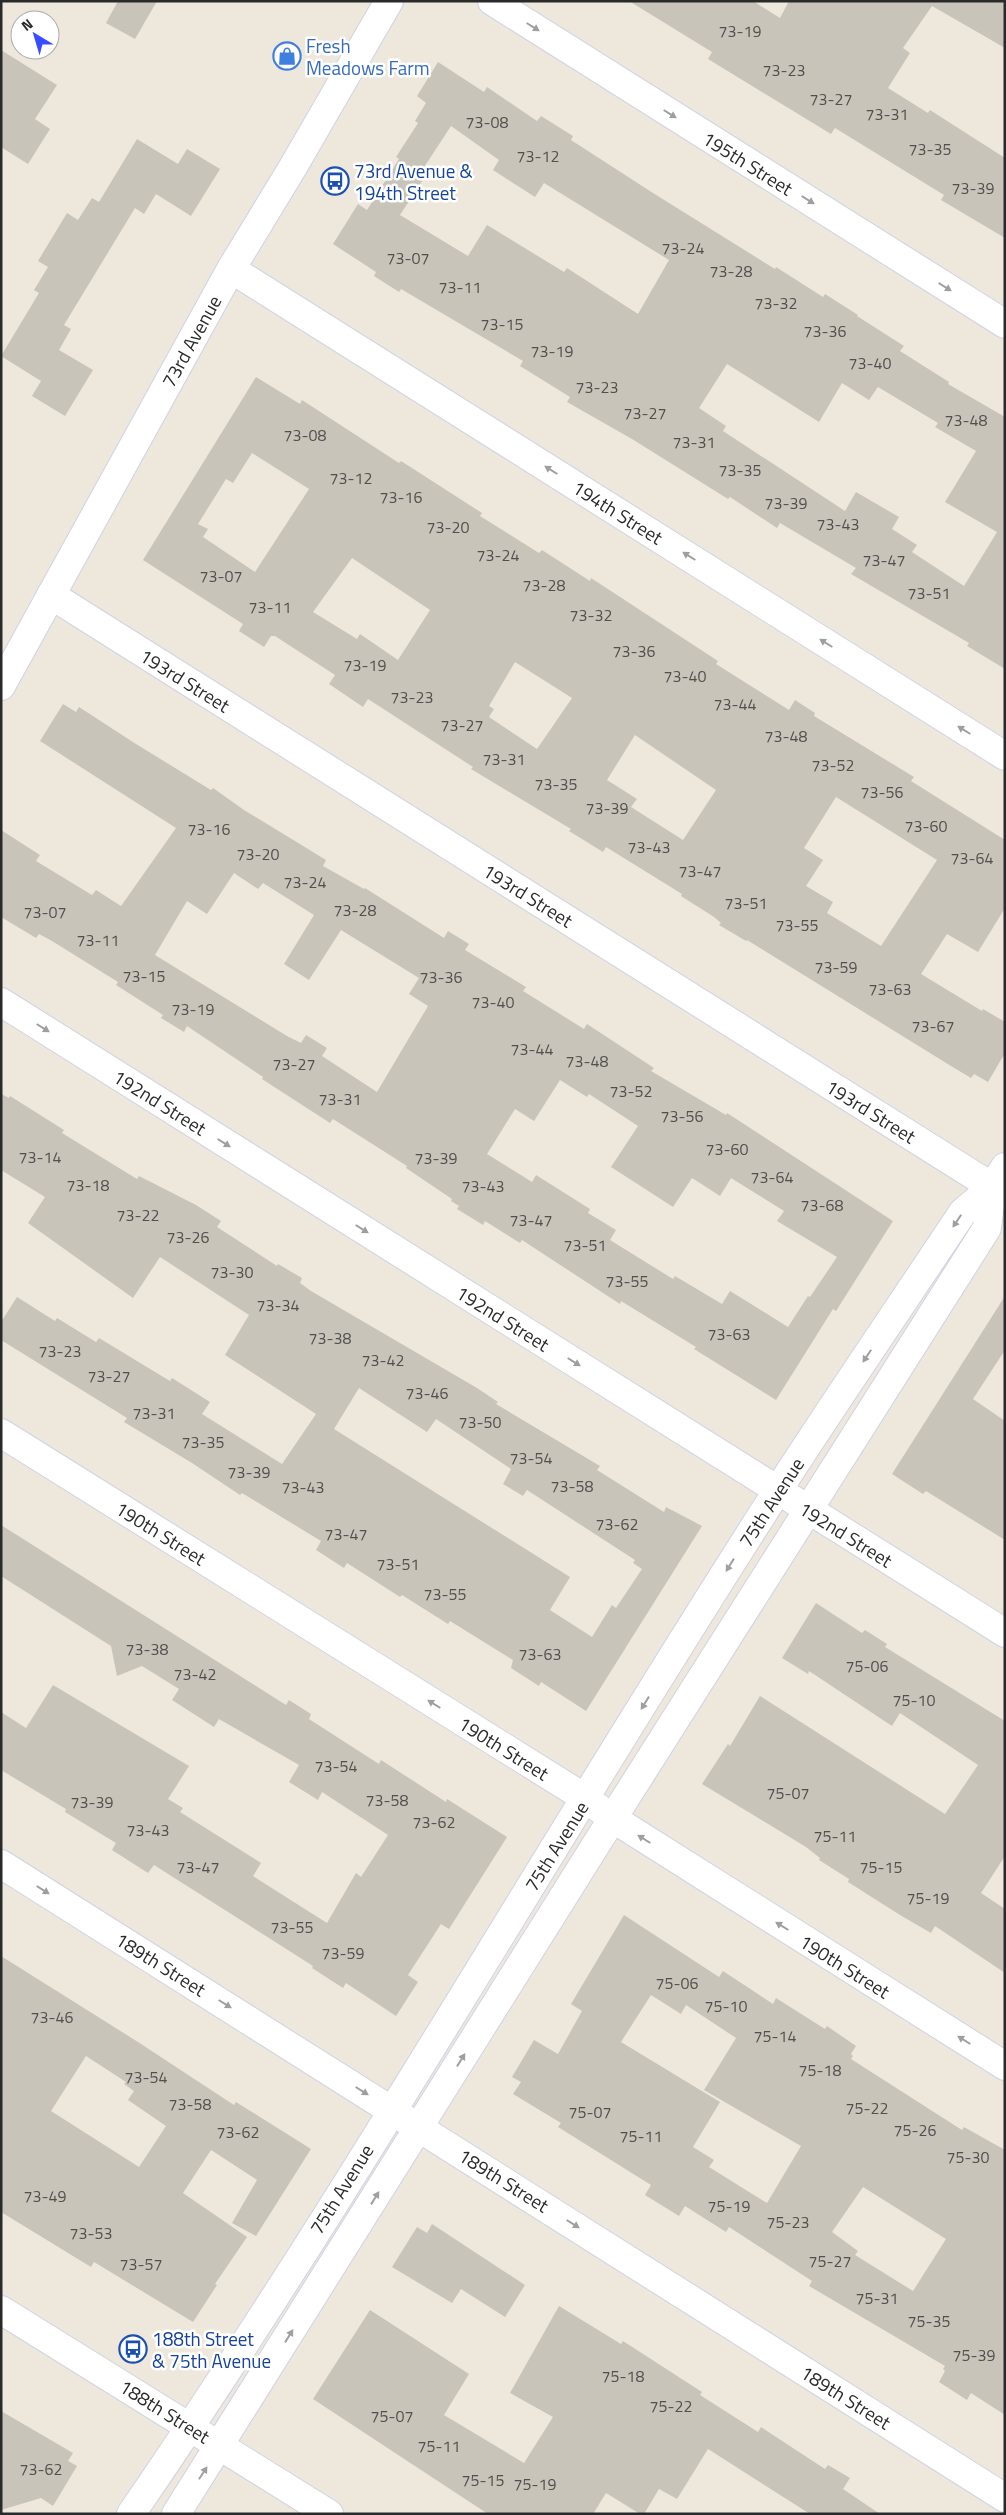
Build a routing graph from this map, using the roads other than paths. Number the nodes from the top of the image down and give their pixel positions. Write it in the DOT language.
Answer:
graph roads {
  1 [pos="389,1"];
  2 [pos="492,1"];
  3 [pos="231,269"];
  4 [pos="1005,324"];
  5 [pos="51,595"];
  6 [pos="1,686"];
  7 [pos="1005,756"];
  8 [pos="1,1002"];
  9 [pos="1000,1183"];
  10 [pos="1,1433"];
  11 [pos="777,1491"];
  12 [pos="807,1509"];
  13 [pos="1005,1633"];
  14 [pos="586,1798"];
  15 [pos="612,1818"];
  16 [pos="1,1864"];
  17 [pos="1005,2066"];
  18 [pos="392,2109"];
  19 [pos="420,2127"];
  20 [pos="1,2310"];
  21 [pos="191,2427"];
  22 [pos="220,2446"];
  23 [pos="1005,2498"];
  24 [pos="131,2514"];
  25 [pos="176,2514"];
  26 [pos="329,2514"];
  1 -- 3 [label="street, 73rd Avenue"];
  2 -- 4 [label="street, 195th Street, one-way"];
  3 -- 5 [label="street, 73rd Avenue"];
  7 -- 3 [label="street, 194th Street, one-way"];
  5 -- 6 [label="street, 73rd Avenue"];
  5 -- 9 [label="street, 193rd Street"];
  8 -- 11 [label="street, 192nd Street, one-way"];
  9 -- 11 [label="street, 75th Avenue, one-way"];
  9 -- 12 [label="street, 75th Avenue"];
  14 -- 10 [label="street, 190th Street, one-way"];
  11 -- 12 [label="street, 192nd Street"];
  11 -- 14 [label="street, 75th Avenue, one-way"];
  12 -- 13 [label="street, 192nd Street"];
  12 -- 15 [label="street, 75th Avenue"];
  14 -- 15 [label="street, 190th Street"];
  14 -- 18 [label="street, 75th Avenue"];
  17 -- 15 [label="street, 190th Street, one-way"];
  19 -- 15 [label="street, 75th Avenue, one-way"];
  16 -- 18 [label="street, 189th Street, one-way"];
  18 -- 19 [label="street, 189th Street"];
  18 -- 21 [label="street, 75th Avenue"];
  22 -- 19 [label="street, 75th Avenue, one-way"];
  19 -- 23 [label="street, 189th Street, one-way"];
  20 -- 21 [label="street, 188th Street"];
  21 -- 22 [label="street, 188th Street"];
  21 -- 24 [label="street, 75th Avenue"];
  25 -- 22 [label="street, 75th Avenue, one-way"];
  22 -- 26 [label="street, 188th Street"];
}
